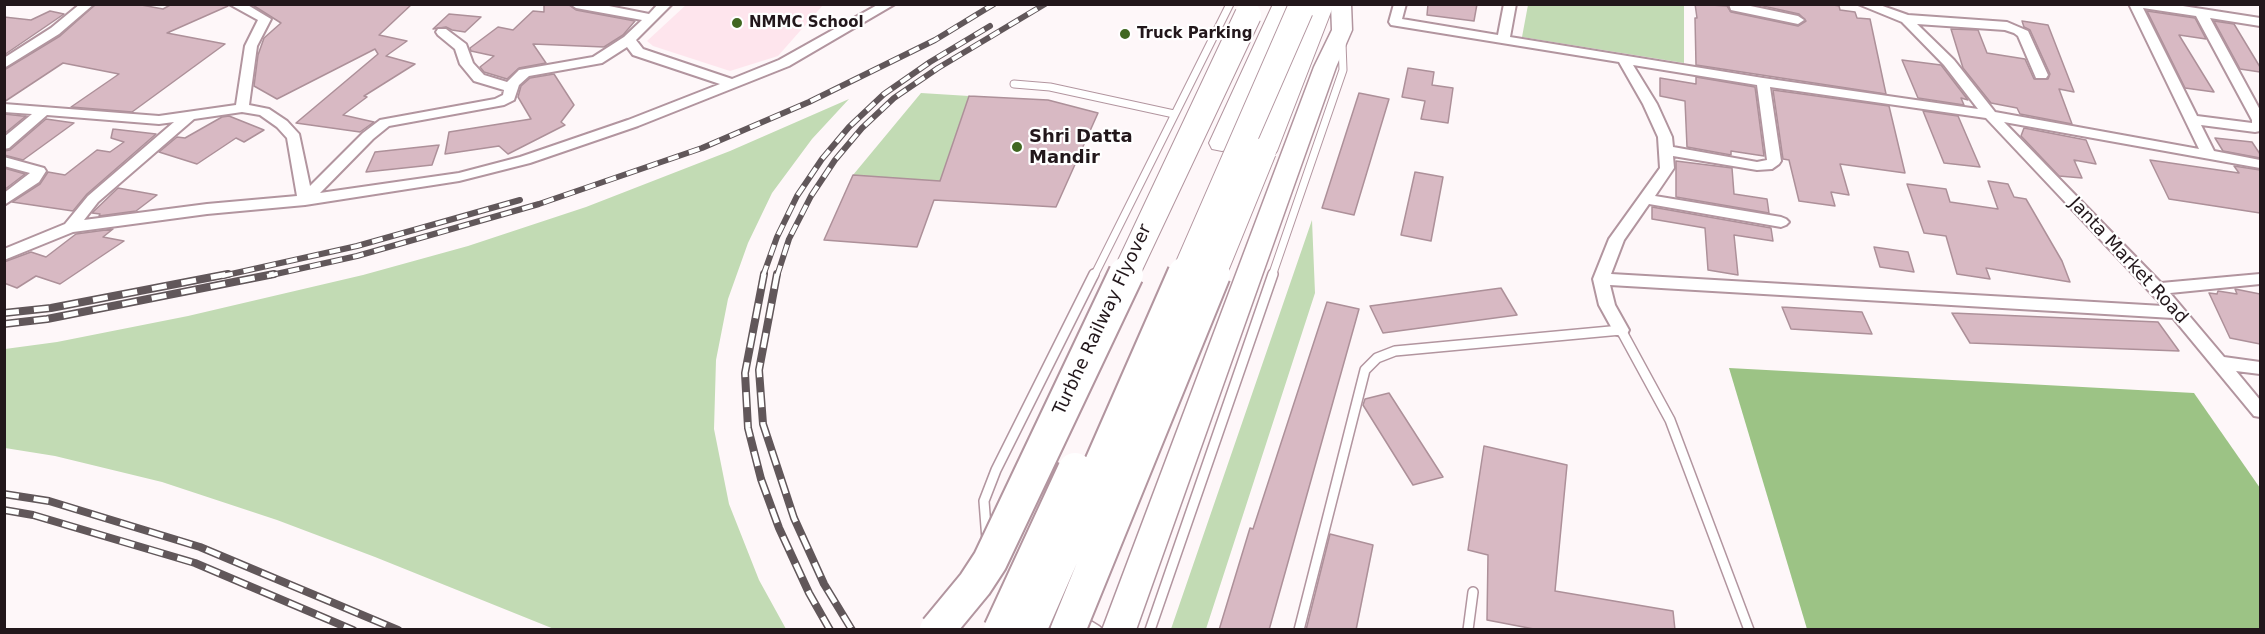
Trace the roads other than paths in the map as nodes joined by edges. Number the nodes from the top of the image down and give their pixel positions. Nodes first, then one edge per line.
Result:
1 (88, 4) edge
2 (235, 4) edge
3 (576, 4) edge
4 (666, 4) edge
5 (889, 4) edge
6 (1341, 4) edge
7 (1400, 4) edge
8 (1510, 4) edge
9 (1735, 4) edge
10 (1864, 4) edge
11 (2135, 4) edge
12 (2143, 4) edge
13 (2242, 4) edge
14 (1301, 6) edge
15 (1246, 8) edge
16 (2201, 13) junction
17 (652, 18) junction
18 (1906, 19) junction
19 (1798, 20) dead end
20 (2256, 21) edge
21 (1342, 30) junction
22 (442, 32) dead end
23 (629, 40) junction
24 (1503, 40) junction
25 (1624, 60) junction
26 (4, 64) edge
27 (2041, 75) dead end
28 (1763, 82) junction
29 (735, 84) junction
30 (1014, 84) dead end
31 (512, 87) junction
32 (4, 108) edge
33 (242, 108) junction
34 (44, 111) junction
35 (1174, 114) junction
36 (189, 116) junction
37 (1990, 116) junction
38 (2191, 119) junction
39 (4, 145) edge
40 (1666, 150) junction
41 (2209, 155) junction
42 (4, 161) edge
43 (2260, 164) edge
44 (1646, 199) junction
45 (305, 200) junction
46 (4, 201) edge
47 (1781, 222) dead end
48 (70, 227) junction
49 (4, 255) edge
50 (1601, 279) junction
51 (2260, 279) edge
52 (2157, 289) junction
53 (2177, 313) junction
54 (1622, 330) junction
55 (2219, 362) junction
56 (2260, 368) edge
57 (2260, 411) edge
58 (999, 558) dead end
59 (1012, 575) dead end
60 (1473, 592) dead end
61 (1060, 614) edge
62 (937, 630) edge
63 (1001, 630) edge
64 (1029, 630) edge
65 (1097, 630) edge
66 (1119, 630) edge
67 (1150, 630) edge
68 (1299, 630) edge
69 (1468, 630) edge
70 (1749, 630) edge

1 - 26 street
2 - 33 street
3 - 17 street
4 - 17 street
5 - 29 street
6 - 21 main road
7 - 24 street
8 - 24 street
9 - 19 street
10 - 18 street
11 - 38 street
12 - 16 street
13 - 20 street
14 - 61 highway, bridge
14 - 63 highway, Turbhe Railway Flyover, bridge
14 - 64 highway, bridge
15 - 35 lane
15 - 62 highway, Turbhe Railway Flyover, bridge
16 - 20 street
16 - 38 street
17 - 23 street
18 - 27 street
18 - 37 street, Janta Market Road
21 - 66 main road
21 - 67 lane
22 - 31 street
23 - 29 street
23 - 31 street
24 - 25 street
25 - 28 street
25 - 40 street
28 - 37 street
28 - 40 street
29 - 45 street
30 - 35 lane
31 - 45 street
32 - 34 street
33 - 36 street
33 - 45 street
34 - 36 street
34 - 39 street
35 - 58 lane
36 - 48 street
37 - 41 street
37 - 52 street, Janta Market Road
38 - 41 street
40 - 44 street
41 - 43 street
42 - 46 street
44 - 47 street
44 - 50 street
45 - 48 street
48 - 49 street
50 - 53 street
50 - 54 street
51 - 52 street
52 - 53 street, Janta Market Road
53 - 55 street, Janta Market Road
54 - 68 lane
54 - 70 lane
55 - 56 street
55 - 57 street, Janta Market Road
59 - 61 lane
60 - 69 lane
61 - 65 lane

